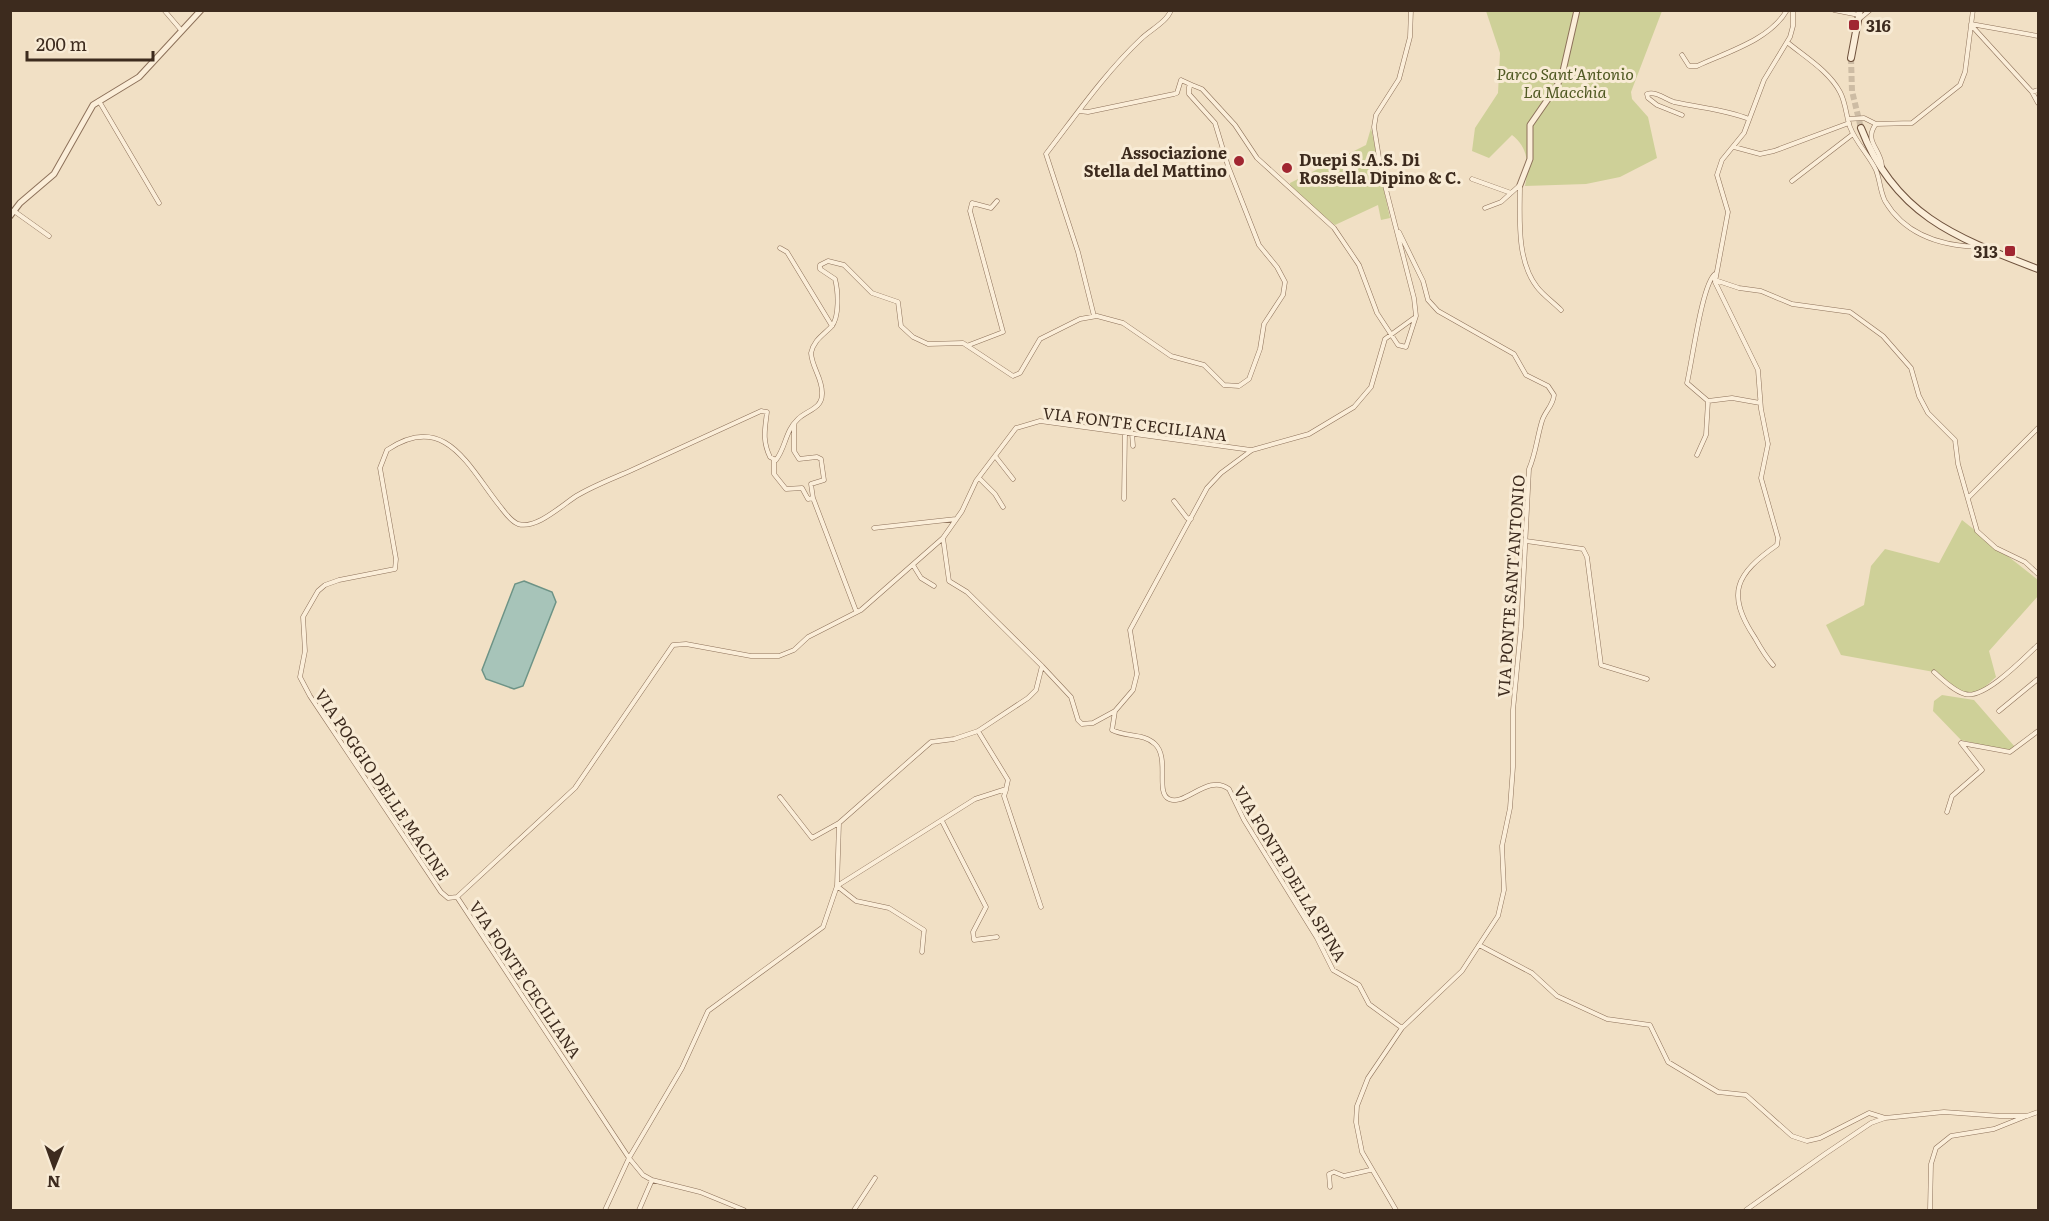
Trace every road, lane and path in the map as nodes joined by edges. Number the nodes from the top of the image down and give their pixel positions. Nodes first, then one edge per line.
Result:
1 (164, 10) edge
2 (201, 10) edge
3 (1411, 10) edge
4 (1577, 10) edge
5 (1787, 10) edge
6 (1793, 10) edge
7 (1834, 10) edge
8 (1870, 10) edge
9 (1974, 10) edge
10 (1169, 11) edge
11 (1859, 15) edge
12 (1971, 24) junction
13 (181, 30) junction
14 (2038, 36) edge
15 (1787, 42) junction
16 (1683, 55) dead end
17 (1851, 58) tunnel mouth
18 (1192, 85) junction
19 (2038, 90) edge
20 (2032, 92) junction
21 (99, 100) junction
22 (2038, 103) edge
23 (1079, 111) junction
24 (1682, 116) dead end
25 (1749, 119) junction
26 (1848, 121) junction
27 (1875, 124) junction
28 (1860, 128) tunnel mouth
29 (1853, 134) junction
30 (1734, 147) junction
31 (1881, 170) junction
32 (1472, 180) dead end
33 (1792, 182) dead end
34 (1521, 184) junction
35 (1511, 193) junction
36 (997, 201) dead end
37 (159, 202) dead end
38 (1485, 208) dead end
39 (12, 213) edge
40 (1397, 229) junction
41 (49, 236) dead end
42 (1981, 247) junction
43 (780, 248) dead end
44 (2038, 269) edge
45 (1716, 273) junction
46 (1715, 280) junction
47 (1561, 310) dead end
48 (1094, 316) junction
49 (1416, 316) junction
50 (832, 326) junction
51 (1393, 337) junction
52 (968, 346) junction
53 (1708, 401) junction
54 (1760, 404) junction
55 (794, 423) junction
56 (2038, 428) edge
57 (1125, 432) junction
58 (1132, 433) junction
59 (1133, 446) dead end
60 (1252, 450) junction
61 (1696, 454) dead end
62 (995, 456) junction
63 (774, 460) junction
64 (979, 478) junction
65 (1013, 479) dead end
66 (1969, 497) junction
67 (813, 498) junction
68 (1124, 499) dead end
69 (1174, 501) dead end
70 (1003, 507) dead end
71 (957, 519) junction
72 (1191, 519) junction
73 (874, 528) dead end
74 (943, 538) junction
75 (1526, 541) junction
76 (913, 565) junction
77 (2038, 574) edge
78 (934, 586) dead end
79 (856, 611) junction
80 (2038, 645) edge
81 (1773, 665) dead end
82 (1042, 666) junction
83 (1934, 672) dead end
84 (2038, 679) edge
85 (1647, 680) dead end
86 (1115, 711) junction
87 (1999, 711) dead end
88 (978, 731) junction
89 (2038, 731) edge
90 (1006, 789) junction
91 (780, 796) dead end
92 (1947, 812) dead end
93 (942, 821) junction
94 (839, 823) junction
95 (837, 886) junction
96 (457, 897) junction
97 (1041, 907) dead end
98 (997, 937) dead end
99 (1479, 945) junction
100 (922, 952) dead end
101 (1402, 1028) junction
102 (2038, 1112) edge
103 (2027, 1116) junction
104 (1885, 1118) junction
105 (629, 1158) junction
106 (1370, 1170) junction
107 (875, 1178) dead end
108 (652, 1180) junction
109 (1330, 1187) dead end
110 (605, 1210) edge
111 (639, 1210) edge
112 (744, 1210) edge
113 (854, 1210) edge
114 (1396, 1210) edge
115 (1746, 1210) edge
116 (1930, 1210) edge

1 - 13 street
2 - 13 street
3 - 40 street
4 - 34 street
5 - 16 street
6 - 15 street
7 - 11 street
8 - 11 street
9 - 12 street
10 - 23 street
11 - 17 main road
12 - 14 street
12 - 20 street
12 - 27 street
13 - 21 street
15 - 25 street
15 - 26 street
18 - 23 street
18 - 48 street
18 - 51 street
19 - 20 street
20 - 22 street
21 - 37 street
21 - 39 street
23 - 48 street
24 - 25 street
25 - 30 street
26 - 27 street
26 - 29 street
26 - 30 street
27 - 31 street
28 - 31 main road
29 - 33 street
29 - 42 street
30 - 45 street
31 - 42 main road
32 - 35 street
34 - 35 street
34 - 47 street
35 - 38 street
36 - 52 street
39 - 41 street
40 - 49 street
40 - 75 street, VIA PONTE SANT'ANTONIO
42 - 44 main road
43 - 50 street
45 - 46 street
45 - 53 street
46 - 54 street
46 - 66 street
48 - 52 street
49 - 51 street
49 - 51 street
50 - 52 street
50 - 55 street
51 - 60 street
53 - 54 street
53 - 61 street
54 - 81 street
55 - 63 street
55 - 67 street
56 - 66 street
57 - 58 street, VIA FONTE CECILIANA
57 - 62 street, VIA FONTE CECILIANA
57 - 68 street
58 - 59 street
58 - 60 street, VIA FONTE CECILIANA
60 - 72 street
62 - 64 street, VIA FONTE CECILIANA
62 - 65 street
63 - 67 street, VIA POGGIO DELLE MACINE
63 - 96 street, VIA POGGIO DELLE MACINE
64 - 70 street
64 - 71 street, VIA FONTE CECILIANA
66 - 77 street
67 - 79 street
69 - 72 street
71 - 73 street
71 - 74 street, VIA FONTE CECILIANA
72 - 86 street
74 - 76 street, VIA FONTE CECILIANA
74 - 82 street
75 - 85 street
75 - 99 street, VIA PONTE SANT'ANTONIO
76 - 78 street
76 - 79 street, VIA FONTE CECILIANA
79 - 96 street, VIA FONTE CECILIANA
80 - 83 street
82 - 86 street
82 - 88 street
84 - 87 street
86 - 101 street, VIA FONTE DELLA SPINA
88 - 90 street
88 - 94 street
89 - 92 street
90 - 93 street
90 - 97 street
91 - 94 street
93 - 95 street
93 - 98 street
94 - 95 street
95 - 100 street
95 - 105 street
96 - 105 street, VIA FONTE CECILIANA
99 - 101 street, VIA PONTE SANT'ANTONIO
99 - 104 street
101 - 106 street
102 - 103 street
103 - 104 street
103 - 116 street
104 - 115 street
105 - 108 street, VIA FONTE CECILIANA
105 - 110 street
106 - 109 street
106 - 114 street
107 - 113 street
108 - 111 street
108 - 112 street

